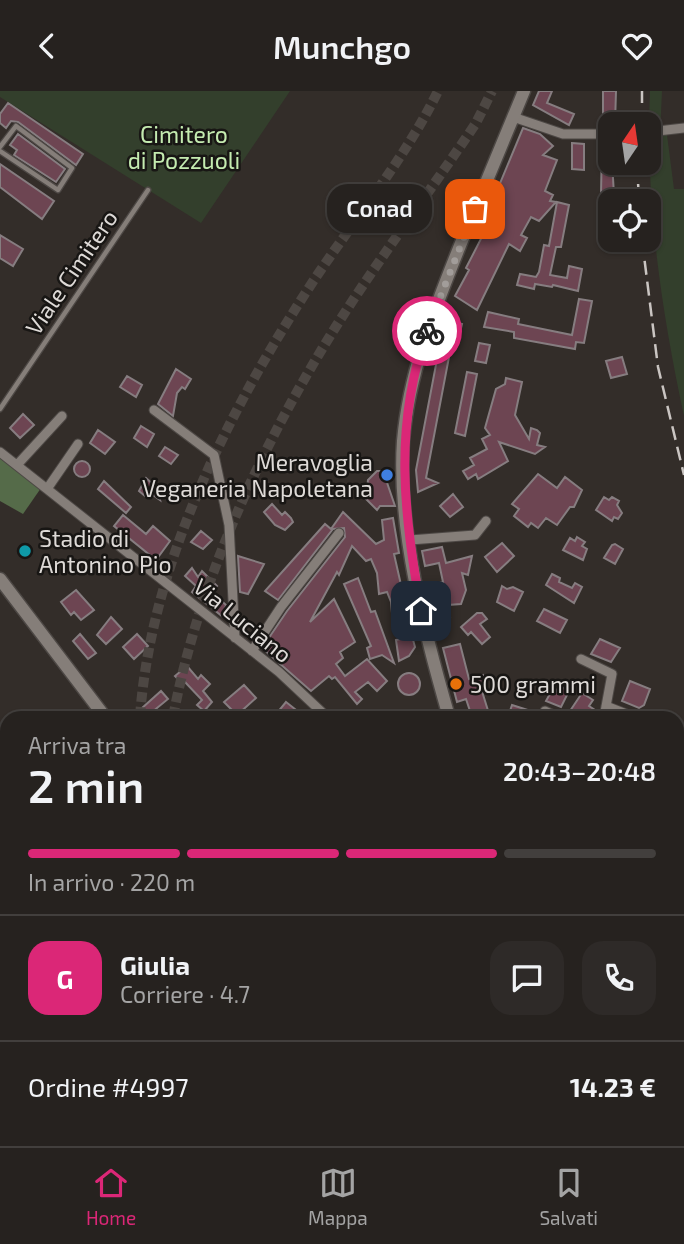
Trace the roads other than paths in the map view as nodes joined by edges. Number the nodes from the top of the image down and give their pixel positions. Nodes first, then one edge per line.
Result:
1 (524, 91) edge
2 (513, 117) junction
3 (684, 128) edge
4 (662, 132) edge
5 (598, 134) edge
6 (0, 149) edge
7 (148, 190) dead end
8 (0, 409) edge
9 (153, 409) dead end
10 (62, 417) dead end
11 (78, 444) dead end
12 (0, 452) edge
13 (17, 465) junction
14 (47, 489) junction
15 (486, 521) dead end
16 (339, 533) dead end
17 (410, 540) junction
18 (0, 579) edge
19 (235, 638) junction
20 (252, 651) junction
21 (581, 659) dead end
22 (606, 706) junction
23 (100, 711) edge
24 (320, 711) edge
25 (447, 711) edge
26 (605, 711) edge
27 (619, 711) edge

1 - 2 main road
2 - 5 street
2 - 17 main road
3 - 4 street
6 - 6 lane
7 - 8 lane, Viale Cimitero
9 - 19 street
10 - 13 street
11 - 14 street
12 - 13 street, Via Luciano
13 - 14 street, Via Luciano
14 - 19 street, Via Luciano
15 - 17 street
16 - 20 street
17 - 25 main road
18 - 23 main road
19 - 20 street, Via Luciano
20 - 24 street, Via Luciano
21 - 22 street
22 - 26 street
22 - 27 street

